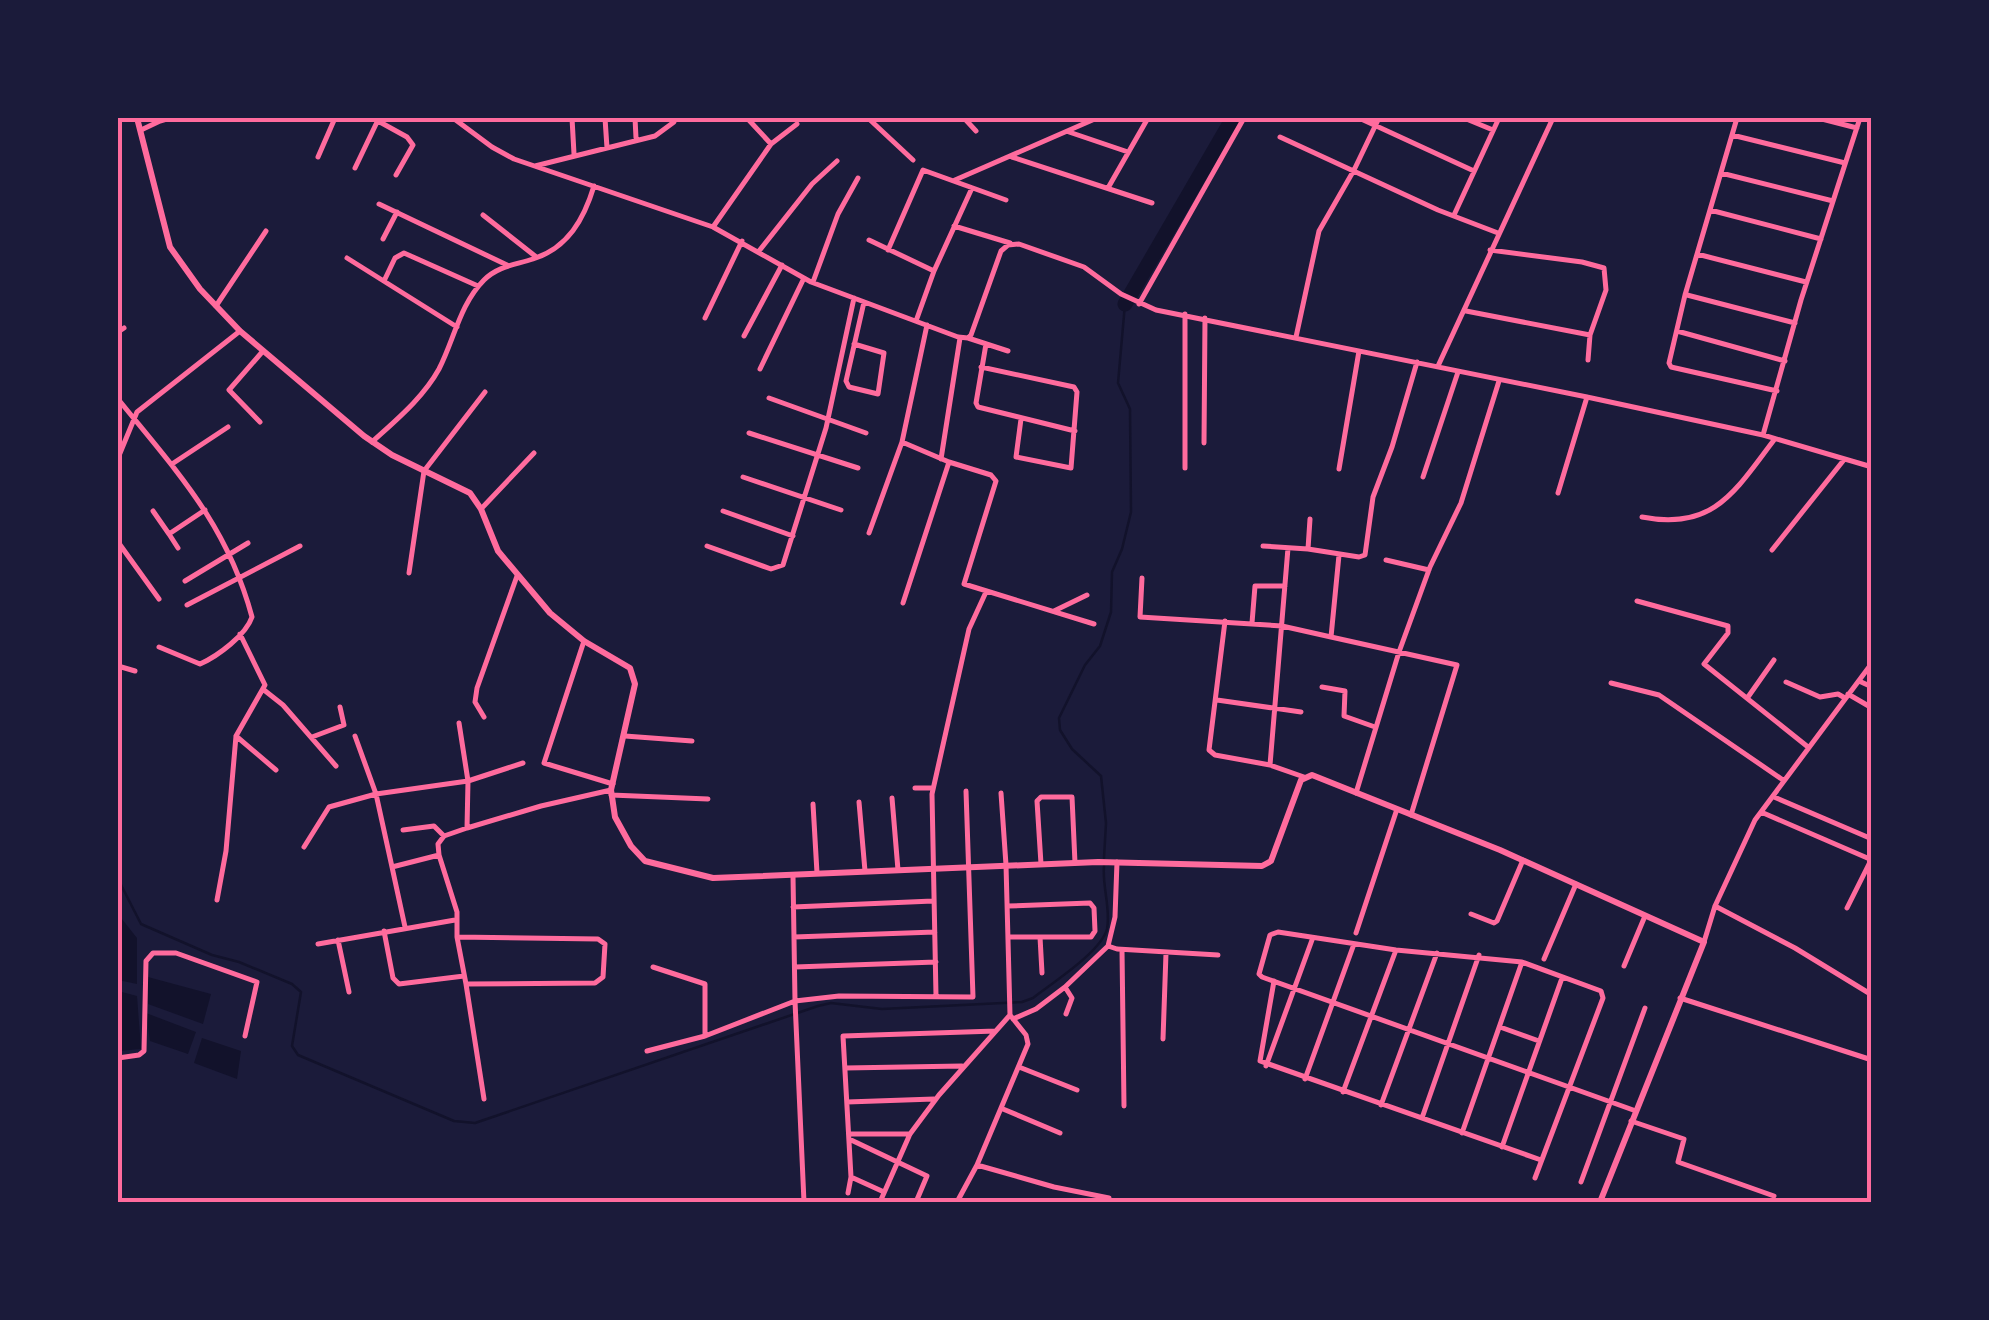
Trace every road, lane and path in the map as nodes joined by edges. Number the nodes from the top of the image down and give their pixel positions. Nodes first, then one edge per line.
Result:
1 (137, 118) edge
2 (170, 118) edge
3 (334, 118) edge
4 (453, 118) edge
5 (572, 118) edge
6 (605, 118) edge
7 (635, 118) edge
8 (748, 118) edge
9 (868, 118) edge
10 (964, 118) edge
11 (1098, 118) edge
12 (1148, 118) edge
13 (1244, 118) edge
14 (1359, 118) edge
15 (1379, 118) edge
16 (1464, 118) edge
17 (1499, 118) edge
18 (1553, 118) edge
19 (1737, 118) edge
20 (1818, 118) edge
21 (1860, 118) edge
22 (158, 119) edge
23 (379, 119) edge
24 (676, 119) edge
25 (798, 124) dead end
26 (1376, 125) junction
27 (1857, 128) junction
28 (138, 130) junction
29 (1493, 130) junction
30 (976, 131) dead end
31 (1066, 131) junction
32 (1732, 135) junction
33 (1280, 137) dead end
34 (636, 138) junction
35 (771, 144) junction
36 (607, 148) junction
37 (1128, 152) junction
38 (574, 155) junction
39 (1010, 156) junction
40 (318, 157) dead end
41 (913, 160) dead end
42 (837, 161) dead end
43 (1846, 164) junction
44 (532, 167) junction
45 (355, 168) dead end
46 (1354, 170) junction
47 (1474, 171) junction
48 (1721, 173) junction
49 (396, 175) dead end
50 (858, 178) dead end
51 (952, 181) junction
52 (594, 186) junction
53 (972, 188) junction
54 (1108, 188) junction
55 (1006, 200) dead end
56 (1833, 202) junction
57 (1152, 203) dead end
58 (379, 204) dead end
59 (1710, 210) junction
60 (397, 212) junction
61 (482, 215) dead end
62 (1454, 216) junction
63 (954, 226) junction
64 (713, 227) junction
65 (266, 232) dead end
66 (1498, 233) junction
67 (383, 239) dead end
68 (1821, 239) junction
69 (869, 240) dead end
70 (742, 241) junction
71 (1012, 244) junction
72 (759, 250) junction
73 (888, 250) junction
74 (1490, 250) junction
75 (1697, 254) junction
76 (347, 258) dead end
77 (537, 258) junction
78 (782, 265) junction
79 (508, 266) junction
80 (934, 271) junction
81 (804, 278) junction
82 (384, 281) junction
83 (812, 282) junction
84 (1807, 282) junction
85 (479, 286) junction
86 (1685, 295) junction
87 (854, 298) junction
88 (864, 302) junction
89 (1139, 304) junction
90 (216, 306) junction
91 (1466, 311) junction
92 (1186, 314) junction
93 (705, 318) dead end
94 (1206, 318) junction
95 (916, 321) junction
96 (1795, 324) junction
97 (927, 325) junction
98 (457, 326) junction
99 (240, 331) junction
100 (1676, 331) junction
101 (744, 336) dead end
102 (1590, 336) junction
103 (1296, 337) junction
104 (964, 338) junction
105 (854, 344) junction
106 (986, 344) junction
107 (1008, 350) dead end
108 (263, 351) junction
109 (1359, 351) junction
110 (1588, 360) dead end
111 (1785, 361) junction
112 (1417, 362) junction
113 (1438, 366) junction
114 (981, 367) junction
115 (760, 369) dead end
116 (1458, 372) junction
117 (1498, 380) junction
118 (1778, 391) junction
119 (484, 392) dead end
120 (1587, 396) junction
121 (769, 398) dead end
122 (118, 399) edge
123 (133, 418) junction
124 (828, 418) junction
125 (1021, 419) junction
126 (260, 422) dead end
127 (228, 427) dead end
128 (1075, 431) junction
129 (749, 433) dead end
130 (866, 433) dead end
131 (1763, 436) junction
132 (1774, 440) junction
133 (372, 442) junction
134 (902, 442) junction
135 (1204, 442) dead end
136 (534, 453) dead end
137 (817, 455) junction
138 (118, 458) edge
139 (942, 459) junction
140 (1842, 461) junction
141 (949, 462) junction
142 (172, 464) junction
143 (1872, 467) edge
144 (858, 468) dead end
145 (1185, 468) dead end
146 (1339, 469) dead end
147 (424, 471) junction
148 (743, 477) dead end
149 (1423, 477) dead end
150 (1558, 493) dead end
151 (804, 498) junction
152 (482, 509) junction
153 (206, 510) junction
154 (841, 510) dead end
155 (153, 511) dead end
156 (723, 511) dead end
157 (1642, 517) dead end
158 (1310, 519) dead end
159 (869, 532) dead end
160 (169, 534) junction
161 (792, 536) junction
162 (118, 542) edge
163 (248, 542) dead end
164 (300, 546) dead end
165 (707, 546) dead end
166 (1262, 546) dead end
167 (178, 548) dead end
168 (1288, 548) junction
169 (1308, 549) junction
170 (1772, 550) dead end
171 (232, 554) junction
172 (1339, 555) junction
173 (1386, 560) dead end
174 (1430, 570) junction
175 (409, 573) dead end
176 (517, 576) junction
177 (1142, 578) dead end
178 (240, 579) junction
179 (185, 580) dead end
180 (1285, 586) junction
181 (986, 592) junction
182 (1087, 595) dead end
183 (159, 599) dead end
184 (1637, 601) dead end
185 (903, 603) dead end
186 (188, 605) dead end
187 (1052, 611) junction
188 (1226, 621) junction
189 (1094, 624) dead end
190 (1252, 624) junction
191 (1282, 626) junction
192 (240, 634) junction
193 (1331, 636) junction
194 (584, 641) junction
195 (159, 647) dead end
196 (1399, 652) junction
197 (1774, 660) dead end
198 (1872, 663) edge
199 (118, 666) edge
200 (136, 671) dead end
201 (1860, 681) junction
202 (1786, 682) dead end
203 (1612, 683) dead end
204 (1322, 687) dead end
205 (1871, 687) edge
206 (264, 690) junction
207 (1748, 697) junction
208 (1847, 697) junction
209 (1217, 700) junction
210 (340, 707) dead end
211 (1872, 708) edge
212 (1275, 709) junction
213 (1301, 712) dead end
214 (484, 717) dead end
215 (459, 723) dead end
216 (1376, 727) junction
217 (236, 736) junction
218 (354, 736) dead end
219 (625, 736) junction
220 (312, 737) junction
221 (692, 741) dead end
222 (1804, 744) junction
223 (523, 763) dead end
224 (1270, 765) junction
225 (336, 766) dead end
226 (276, 770) dead end
227 (1304, 776) junction
228 (1781, 779) junction
229 (468, 781) junction
230 (915, 788) dead end
231 (933, 788) junction
232 (611, 789) junction
233 (966, 791) dead end
234 (1356, 793) junction
235 (376, 794) junction
236 (1001, 794) dead end
237 (1774, 797) junction
238 (892, 798) dead end
239 (708, 799) dead end
240 (860, 802) dead end
241 (813, 804) dead end
242 (1397, 809) junction
243 (1761, 812) junction
244 (1411, 815) junction
245 (467, 828) junction
246 (403, 830) dead end
247 (444, 836) junction
248 (1872, 839) edge
249 (304, 847) dead end
250 (439, 854) junction
251 (1523, 860) junction
252 (1871, 860) edge
253 (1075, 862) junction
254 (1116, 862) junction
255 (1041, 864) junction
256 (1006, 865) junction
257 (392, 866) junction
258 (970, 868) junction
259 (934, 869) junction
260 (898, 870) junction
261 (866, 871) junction
262 (817, 873) junction
263 (793, 874) junction
264 (1576, 884) junction
265 (217, 900) dead end
266 (934, 901) junction
267 (1007, 906) junction
268 (1716, 906) junction
269 (794, 907) junction
270 (1847, 908) dead end
271 (1471, 914) dead end
272 (1645, 916) junction
273 (456, 920) junction
274 (405, 928) junction
275 (384, 932) junction
276 (935, 932) junction
277 (1356, 932) dead end
278 (457, 937) junction
279 (794, 937) junction
280 (1040, 937) junction
281 (1008, 938) junction
282 (1104, 938) junction
283 (338, 940) junction
284 (1312, 940) junction
285 (1699, 940) junction
286 (318, 944) dead end
287 (1354, 944) junction
288 (1122, 950) junction
289 (1396, 950) junction
290 (1436, 952) junction
291 (1166, 953) junction
292 (1218, 955) dead end
293 (1479, 956) junction
294 (1544, 959) dead end
295 (936, 962) junction
296 (1522, 962) junction
297 (1624, 966) dead end
298 (653, 967) dead end
299 (795, 967) junction
300 (1042, 974) dead end
301 (1562, 978) junction
302 (466, 980) junction
303 (1274, 981) junction
304 (1065, 987) junction
305 (1294, 988) junction
306 (349, 992) dead end
307 (1872, 994) edge
308 (936, 996) junction
309 (1680, 998) junction
310 (1333, 1002) junction
311 (795, 1004) junction
312 (1645, 1008) dead end
313 (1011, 1014) junction
314 (1066, 1014) dead end
315 (1371, 1015) junction
316 (1499, 1027) junction
317 (1409, 1028) junction
318 (996, 1032) junction
319 (245, 1036) dead end
320 (704, 1036) junction
321 (1163, 1038) dead end
322 (1448, 1042) junction
323 (1539, 1042) junction
324 (647, 1051) dead end
325 (1489, 1057) junction
326 (118, 1058) edge
327 (1872, 1060) edge
328 (965, 1066) junction
329 (1266, 1066) junction
330 (1019, 1067) junction
331 (846, 1068) junction
332 (1529, 1071) junction
333 (1304, 1078) junction
334 (1568, 1085) junction
335 (1077, 1090) dead end
336 (1343, 1092) junction
337 (936, 1098) junction
338 (484, 1099) dead end
339 (1612, 1101) junction
340 (847, 1102) junction
341 (1381, 1105) junction
342 (1124, 1106) dead end
343 (1002, 1108) junction
344 (1634, 1110) junction
345 (1422, 1119) junction
346 (1631, 1120) junction
347 (1060, 1133) dead end
348 (1462, 1133) junction
349 (910, 1134) junction
350 (849, 1136) junction
351 (1502, 1147) junction
352 (1541, 1160) junction
353 (897, 1162) junction
354 (977, 1164) junction
355 (930, 1168) dead end
356 (927, 1176) junction
357 (851, 1177) junction
358 (1534, 1178) dead end
359 (1581, 1182) dead end
360 (884, 1192) junction
361 (848, 1193) dead end
362 (1774, 1196) dead end
363 (1108, 1198) dead end
364 (804, 1202) edge
365 (880, 1202) edge
366 (916, 1202) edge
367 (957, 1202) edge
368 (1600, 1202) edge

1 - 28 street
2 - 22 street
3 - 40 street
4 - 44 street
5 - 38 street
6 - 36 street
7 - 34 street
8 - 35 street
9 - 41 street
10 - 30 street
11 - 31 street
12 - 37 street
13 - 89 street
14 - 26 street
15 - 26 street
16 - 29 street
17 - 29 street
18 - 66 street
19 - 32 street
20 - 27 street
21 - 27 street
22 - 28 street
23 - 45 street
23 - 49 street
24 - 34 street
25 - 35 street
26 - 46 street
26 - 47 street
27 - 43 street
28 - 90 street
29 - 47 street
31 - 37 street
31 - 39 street
32 - 43 street
32 - 48 street
33 - 46 street
34 - 36 street
35 - 64 street
36 - 38 street
37 - 54 street
38 - 44 street
39 - 51 street
39 - 54 street
42 - 72 street
43 - 56 street
44 - 52 street
46 - 62 street
46 - 103 street
47 - 62 street
48 - 56 street
48 - 59 street
50 - 83 street
51 - 53 street
51 - 73 street
52 - 64 street
52 - 77 street
53 - 55 street
53 - 63 street
54 - 57 street
56 - 68 street
58 - 60 street
59 - 68 street
59 - 75 street
60 - 67 street
60 - 79 street
61 - 77 street
62 - 66 street
63 - 71 street
63 - 80 street
64 - 70 street
65 - 90 street
66 - 74 street
68 - 84 street
69 - 73 street
70 - 72 street
70 - 93 street
71 - 89 street
71 - 104 street
72 - 78 street
73 - 80 street
74 - 91 street
74 - 102 street
75 - 84 street
75 - 86 street
76 - 82 street
77 - 79 street
78 - 81 street
78 - 101 street
79 - 85 street
80 - 95 street
81 - 83 street
81 - 115 street
82 - 85 street
82 - 98 street
83 - 87 street
84 - 96 street
85 - 98 street
86 - 96 street
86 - 100 street
87 - 88 street
87 - 124 street
88 - 95 street
88 - 105 street
89 - 92 street
90 - 99 street
91 - 102 street
91 - 113 street
92 - 94 street
92 - 145 street
94 - 103 street
94 - 135 street
95 - 97 street
96 - 111 street
97 - 104 street
97 - 134 street
98 - 133 street
99 - 108 street
99 - 123 street
100 - 111 street
100 - 118 street
102 - 110 street
103 - 109 street
104 - 106 street
104 - 139 street
105 - 105 street
106 - 107 street
106 - 114 street
108 - 126 street
108 - 133 street
109 - 112 street
109 - 146 street
111 - 118 street
112 - 113 street
112 - 172 street
113 - 116 street
114 - 125 street
114 - 128 street
116 - 117 street
116 - 149 street
117 - 120 street
117 - 174 street
118 - 131 street
119 - 147 street
120 - 131 street
120 - 150 street
121 - 124 street
122 - 123 street
123 - 138 street
123 - 142 street
124 - 130 street
124 - 137 street
125 - 128 street
125 - 128 street
127 - 142 street
129 - 137 street
131 - 132 street
132 - 140 street
132 - 157 street
133 - 147 street
134 - 139 street
134 - 159 street
136 - 152 street
137 - 144 street
137 - 151 street
139 - 141 street
140 - 143 street
140 - 170 street
141 - 181 street
141 - 185 street
142 - 153 street
147 - 152 street
147 - 175 street
148 - 151 street
151 - 154 street
151 - 161 street
152 - 176 street
153 - 160 street
153 - 171 street
155 - 160 street
156 - 161 street
158 - 169 street
160 - 167 street
161 - 165 street
162 - 183 street
163 - 171 street
164 - 178 street
166 - 168 street
168 - 169 street
168 - 180 street
169 - 172 street
171 - 178 street
171 - 179 street
172 - 193 street
173 - 174 street
174 - 196 street
176 - 194 street
176 - 214 street
177 - 188 street
178 - 186 street
178 - 192 street
180 - 190 street
180 - 191 street
181 - 187 street
181 - 231 street
182 - 187 street
184 - 207 street
187 - 189 street
188 - 190 street
188 - 209 street
190 - 191 street
191 - 193 street
191 - 212 street
192 - 195 street
192 - 206 street
193 - 196 street
194 - 219 street
194 - 232 street
196 - 216 street
196 - 244 street
197 - 207 street
198 - 201 street
199 - 200 street
201 - 205 street
201 - 208 street
202 - 208 street
203 - 228 street
204 - 216 street
206 - 217 street
206 - 220 street
207 - 222 street
208 - 211 street
208 - 222 street
209 - 212 street
209 - 224 street
210 - 220 street
212 - 213 street
212 - 224 street
215 - 229 street
216 - 234 street
217 - 226 street
217 - 265 street
218 - 235 street
219 - 221 street
219 - 232 street
220 - 225 street
222 - 228 street
223 - 229 street
224 - 227 street
227 - 234 street
227 - 254 street
228 - 237 street
229 - 235 street
229 - 245 street
230 - 231 street
231 - 259 street
232 - 239 street
232 - 245 street
232 - 263 street
233 - 258 street
234 - 242 street
235 - 249 street
235 - 257 street
236 - 256 street
237 - 243 street
237 - 248 street
238 - 260 street
240 - 261 street
241 - 262 street
242 - 244 street
242 - 277 street
243 - 252 street
243 - 268 street
244 - 251 street
245 - 247 street
246 - 247 street
247 - 250 street
250 - 257 street
250 - 273 street
251 - 264 street
251 - 271 street
252 - 270 street
253 - 254 street
253 - 255 street
253 - 255 street
254 - 282 street
255 - 256 street
256 - 258 street
256 - 267 street
257 - 274 street
258 - 259 street
258 - 308 street
259 - 260 street
259 - 266 street
260 - 261 street
261 - 262 street
262 - 263 street
263 - 269 street
264 - 272 street
264 - 294 street
266 - 269 street
266 - 276 street
267 - 281 street
267 - 282 street
268 - 285 street
268 - 307 street
269 - 279 street
272 - 285 street
272 - 297 street
273 - 274 street
273 - 278 street
274 - 275 street
275 - 283 street
275 - 302 street
276 - 279 street
276 - 295 street
278 - 302 street
278 - 302 street
279 - 299 street
280 - 281 street
280 - 282 street
280 - 300 street
281 - 313 street
282 - 288 street
282 - 304 street
283 - 286 street
283 - 306 street
284 - 287 street
284 - 303 street
284 - 305 street
285 - 309 street
287 - 289 street
287 - 310 street
288 - 291 street
288 - 342 street
289 - 290 street
289 - 315 street
290 - 293 street
290 - 317 street
291 - 292 street
291 - 321 street
293 - 296 street
293 - 322 street
295 - 299 street
295 - 308 street
296 - 301 street
296 - 316 street
298 - 320 street
299 - 311 street
301 - 323 street
301 - 334 street
302 - 338 street
303 - 305 street
303 - 329 street
304 - 313 street
304 - 314 street
305 - 310 street
305 - 329 street
308 - 311 street
309 - 327 street
309 - 344 street
310 - 315 street
310 - 333 street
311 - 320 street
311 - 364 street
312 - 339 street
313 - 318 street
313 - 330 street
315 - 317 street
315 - 336 street
316 - 323 street
316 - 325 street
317 - 322 street
317 - 341 street
318 - 328 street
318 - 331 street
319 - 326 street
320 - 324 street
322 - 325 street
322 - 345 street
323 - 332 street
325 - 332 street
325 - 348 street
328 - 331 street
328 - 337 street
329 - 333 street
330 - 335 street
330 - 343 street
331 - 340 street
332 - 334 street
332 - 351 street
333 - 336 street
334 - 339 street
334 - 352 street
336 - 341 street
337 - 340 street
337 - 349 street
339 - 344 street
339 - 359 street
340 - 350 street
341 - 345 street
343 - 347 street
343 - 354 street
344 - 346 street
345 - 348 street
346 - 362 street
346 - 368 street
348 - 351 street
349 - 350 street
349 - 353 street
350 - 353 street
350 - 357 street
351 - 352 street
352 - 358 street
353 - 356 street
353 - 360 street
354 - 363 street
354 - 367 street
355 - 356 street
356 - 366 street
357 - 360 street
357 - 361 street
360 - 365 street

